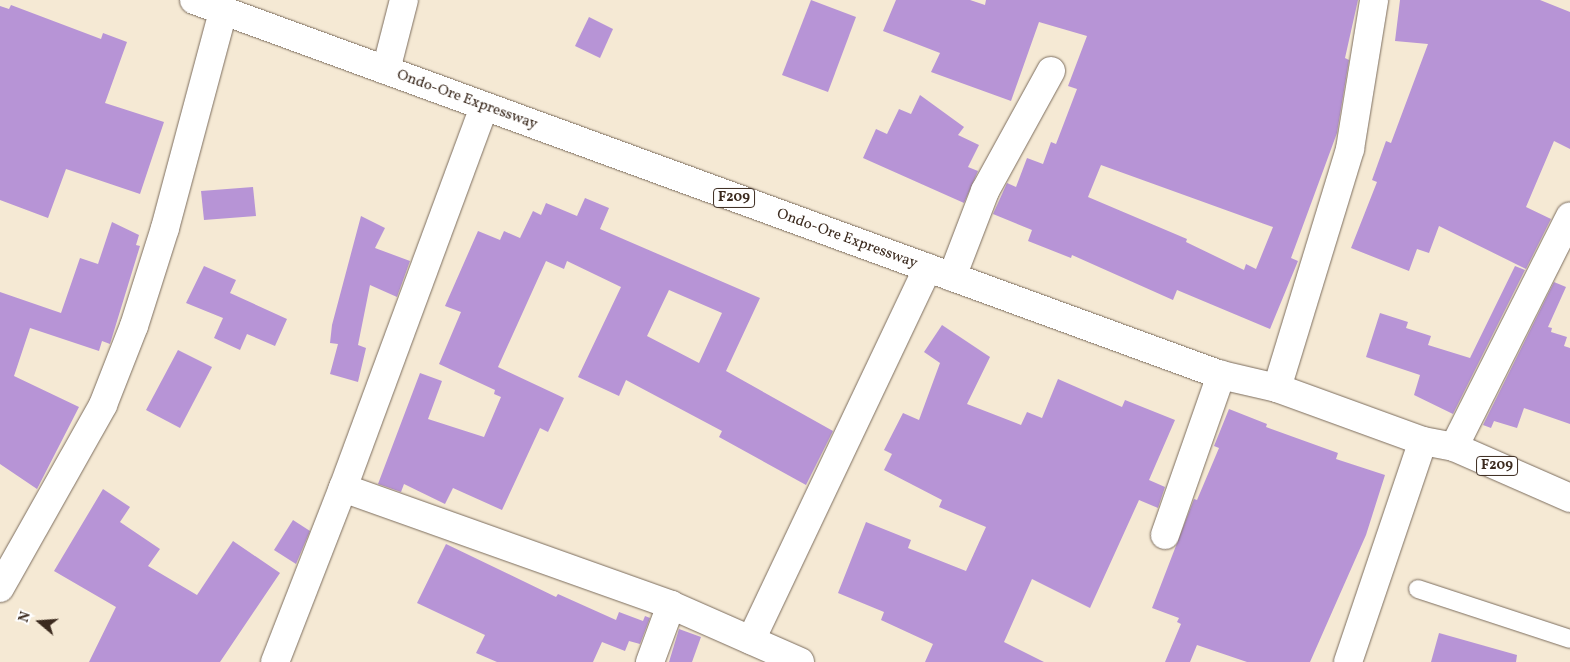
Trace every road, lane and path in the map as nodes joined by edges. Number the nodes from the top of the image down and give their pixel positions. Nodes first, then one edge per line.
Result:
1 (194, 0) edge
2 (404, 0) edge
3 (1374, 0) edge
4 (223, 11) junction
5 (386, 70) junction
6 (1051, 71) dead end
7 (484, 107) junction
8 (1570, 216) edge
9 (940, 272) junction
10 (1221, 375) junction
11 (1278, 388) junction
12 (1423, 441) junction
13 (1454, 447) junction
14 (344, 488) junction
15 (1570, 498) edge
16 (1165, 535) dead end
17 (0, 588) edge
18 (1418, 589) dead end
19 (671, 605) junction
20 (1570, 639) edge
21 (751, 640) junction
22 (275, 662) edge
23 (650, 662) edge
24 (800, 662) edge
25 (1348, 662) edge

1 - 4 street, Ondo-Ore Expressway / F209
2 - 5 street
3 - 11 street
4 - 5 street, Ondo-Ore Expressway / F209
4 - 17 street
5 - 7 street, Ondo-Ore Expressway / F209
6 - 9 street
7 - 9 street, Ondo-Ore Expressway / F209
7 - 14 street
8 - 13 street
9 - 10 street, Ondo-Ore Expressway / F209
9 - 21 street
10 - 11 street, Ondo-Ore Expressway / F209
10 - 16 street
11 - 12 street, F209
12 - 13 street, F209
12 - 25 street
13 - 15 street, F209
14 - 19 street
14 - 22 street
18 - 20 lane
19 - 21 street
19 - 23 street
21 - 24 street

